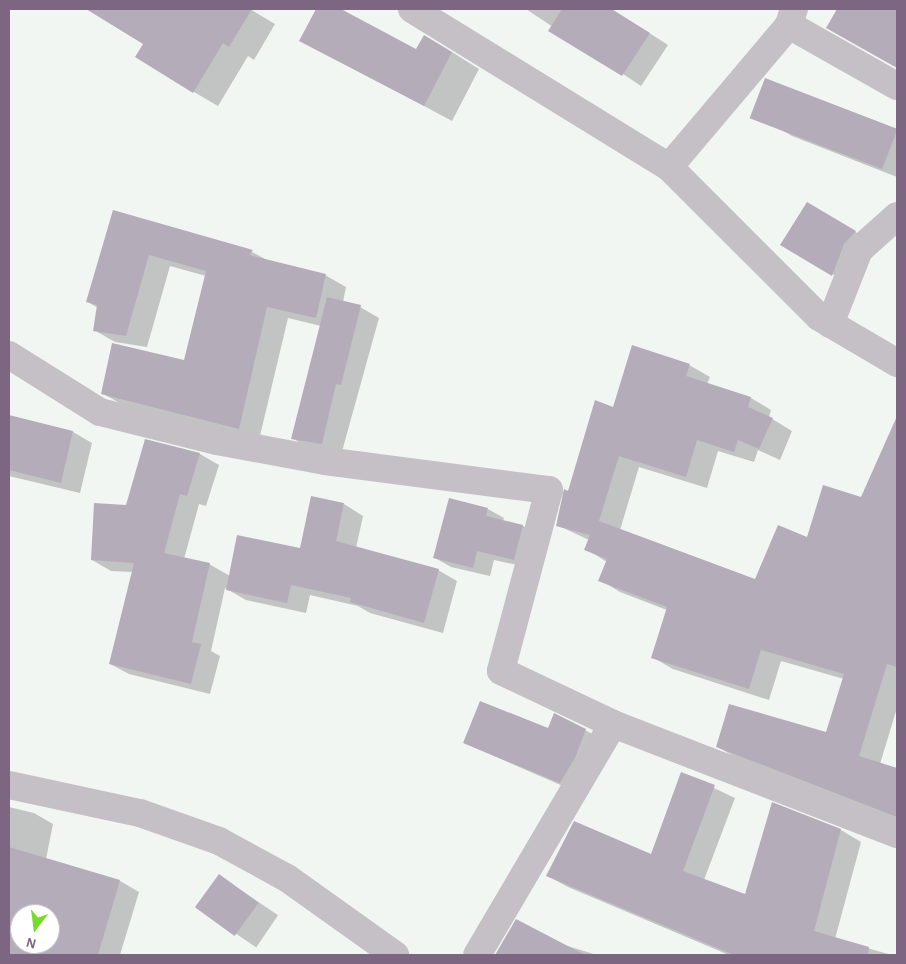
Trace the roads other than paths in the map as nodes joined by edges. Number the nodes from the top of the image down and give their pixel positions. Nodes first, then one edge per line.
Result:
1 (412, 9) edge
2 (792, 17) edge
3 (897, 86) edge
4 (669, 167) junction
5 (897, 216) edge
6 (830, 324) junction
7 (9, 355) edge
8 (897, 363) edge
9 (613, 724) junction
10 (9, 785) edge
11 (897, 834) edge
12 (395, 955) edge
13 (478, 955) edge

1 - 4 street
2 - 3 street
2 - 4 street
4 - 6 street
5 - 6 street
6 - 8 street
7 - 9 street
9 - 11 street
9 - 13 street
10 - 12 street

